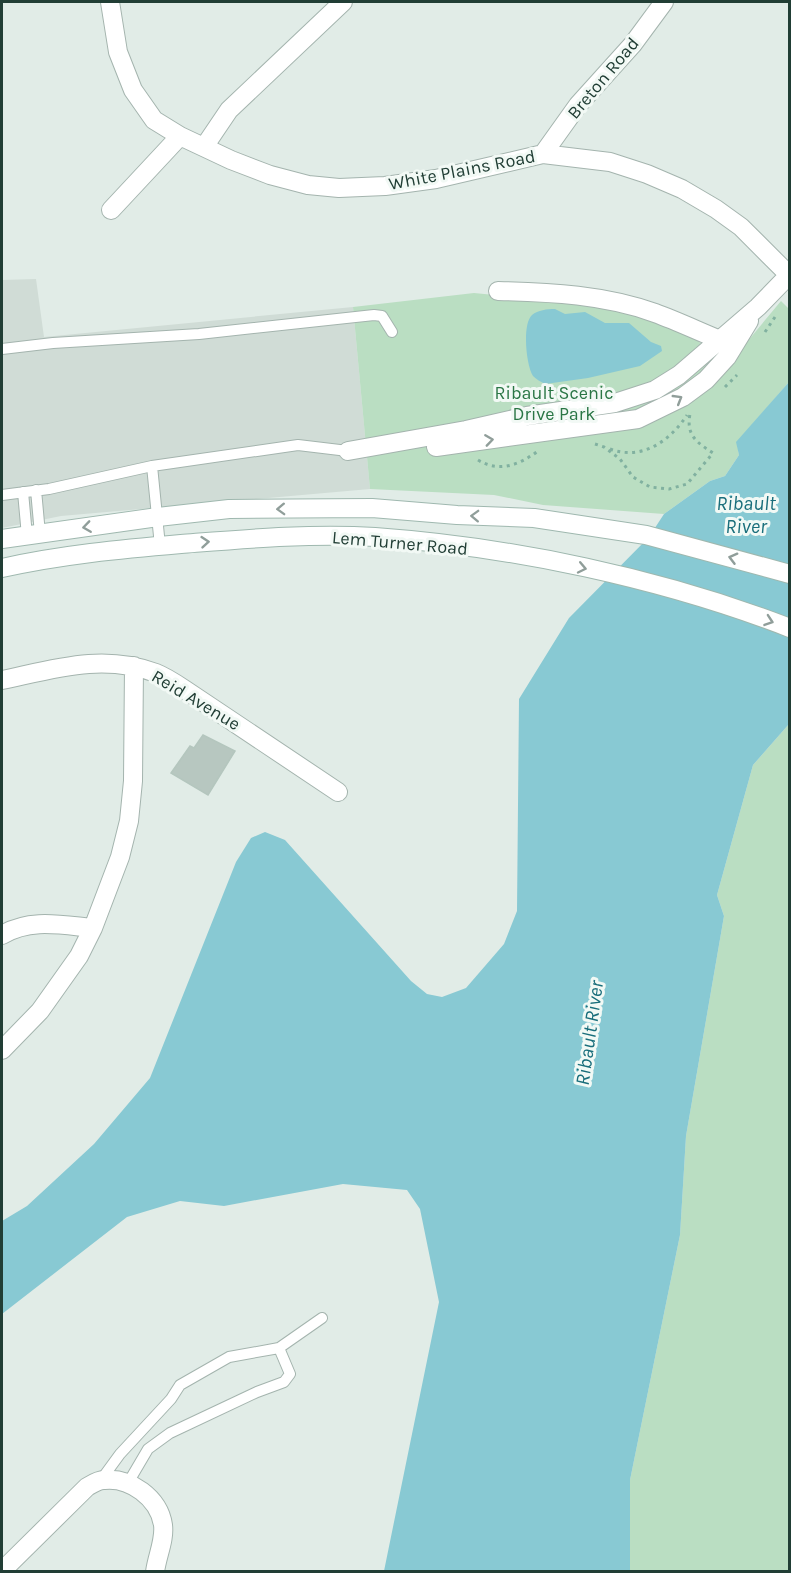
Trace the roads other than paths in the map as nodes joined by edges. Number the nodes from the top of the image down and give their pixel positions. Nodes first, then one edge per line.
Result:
1 (110, 2) edge
2 (343, 2) edge
3 (664, 2) edge
4 (180, 136) junction
5 (204, 147) junction
6 (543, 154) junction
7 (111, 210) dead end
8 (789, 274) edge
9 (498, 291) dead end
10 (758, 307) junction
11 (392, 332) dead end
12 (720, 340) junction
13 (2, 349) edge
14 (348, 451) junction
15 (152, 466) junction
16 (36, 490) junction
17 (23, 492) junction
18 (2, 495) edge
19 (158, 517) junction
20 (33, 535) junction
21 (2, 539) edge
22 (160, 546) junction
23 (2, 568) edge
24 (789, 574) edge
25 (789, 628) edge
26 (134, 666) junction
27 (2, 680) edge
28 (338, 792) dead end
29 (93, 928) junction
30 (2, 935) edge
31 (3, 1045) edge
32 (322, 1318) dead end
33 (279, 1348) junction
34 (101, 1480) junction
35 (128, 1482) junction
36 (2, 1571) edge
37 (155, 1572) edge

1 - 4 street, White Plains Road
2 - 5 street
3 - 6 street, Breton Road
4 - 5 street, White Plains Road
4 - 7 street
5 - 6 street, White Plains Road
6 - 8 street, White Plains Road
8 - 10 street
9 - 12 street
10 - 12 street
14 -> 10 street
11 - 13 lane
12 - 14 street
14 - 15 lane
15 - 16 lane
15 - 19 lane
16 - 17 lane
16 - 20 lane
17 - 18 lane
17 - 20 lane
19 -> 20 street, Lem Turner Road
19 - 22 lane
24 -> 19 street, Lem Turner Road
20 - 21 street, Lem Turner Road
22 - 23 street, Lem Turner Road
22 -> 25 street, Lem Turner Road
26 - 27 street, Reid Avenue
26 - 28 street, Reid Avenue
26 - 29 street
29 - 30 street
29 - 31 street
32 - 33 lane
33 - 34 lane
33 - 35 lane
34 - 35 street
34 - 36 street
35 - 37 street

